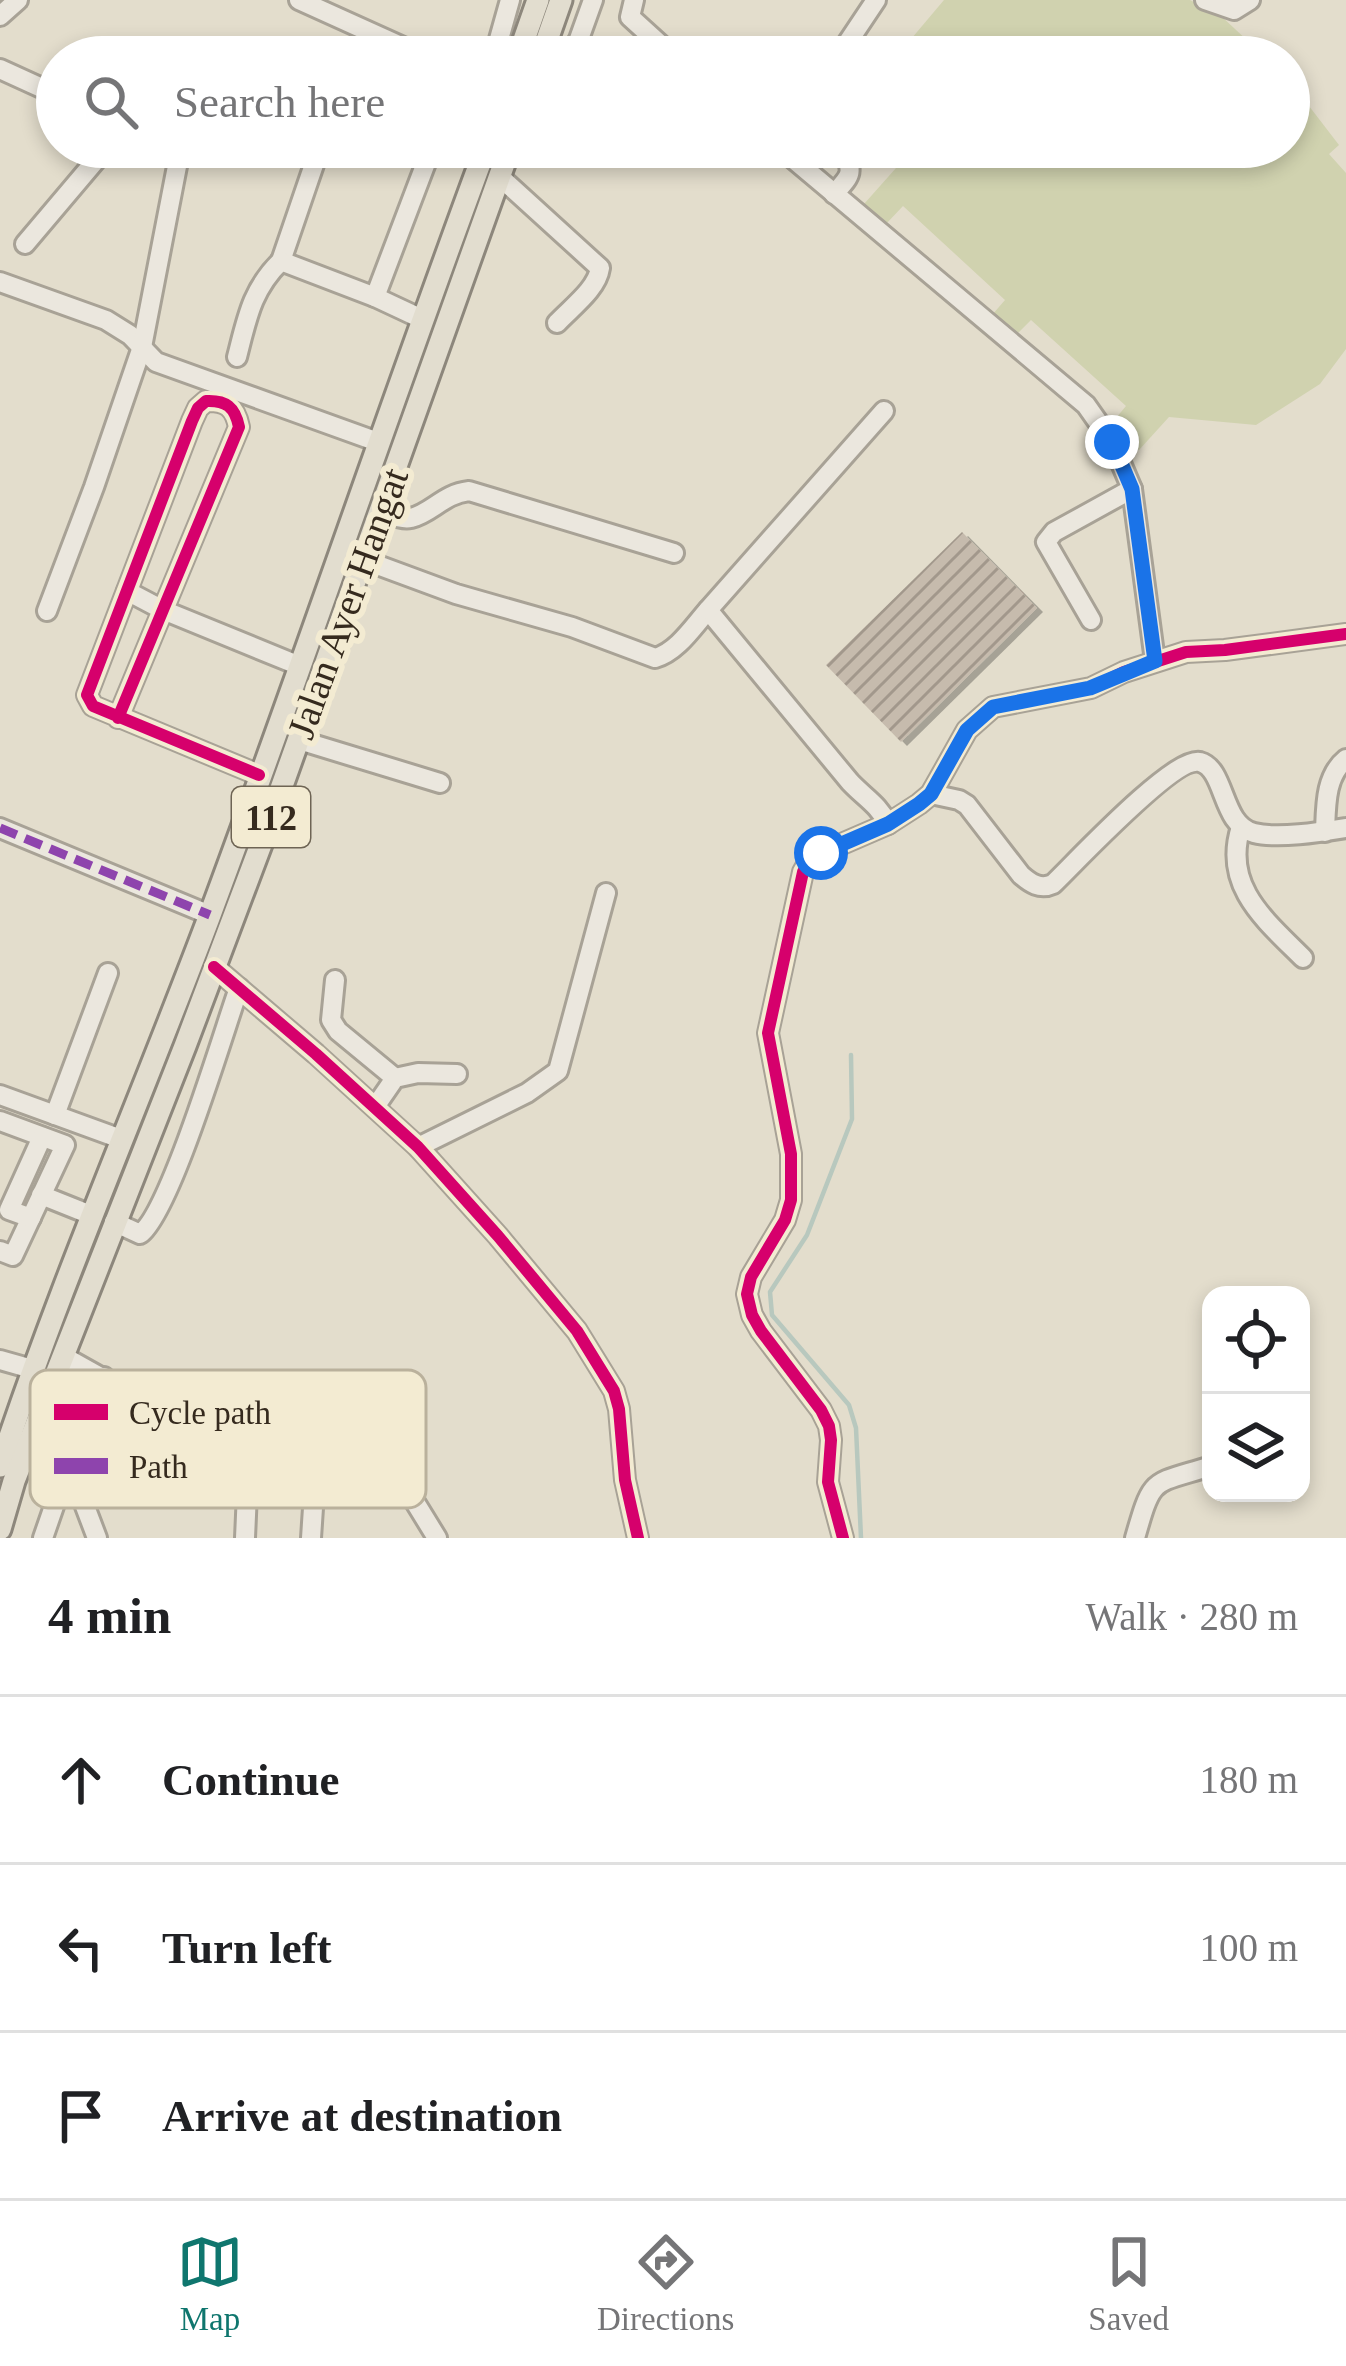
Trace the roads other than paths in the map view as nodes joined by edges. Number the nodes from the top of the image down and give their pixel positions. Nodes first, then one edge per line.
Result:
1 (18, 0) edge
2 (299, 0) edge
3 (510, 0) edge
4 (538, 0) edge
5 (561, 0) edge
6 (593, 0) edge
7 (634, 0) edge
8 (876, 0) edge
9 (1205, 0) edge
10 (1250, 0) edge
11 (0, 16) edge
12 (379, 36) edge
13 (500, 36) edge
14 (525, 36) edge
15 (548, 36) edge
16 (580, 36) edge
17 (651, 36) edge
18 (852, 36) edge
19 (0, 69) edge
20 (36, 85) edge
21 (89, 168) edge
22 (177, 168) edge
23 (313, 168) edge
24 (424, 168) edge
25 (478, 168) edge
26 (503, 168) edge
27 (804, 168) edge
28 (850, 168) edge
29 (500, 177) junction
30 (834, 194) junction
31 (25, 244) dead end
32 (281, 261) junction
33 (1, 286) edge
34 (375, 297) junction
35 (422, 319) junction
36 (557, 323) dead end
37 (142, 347) junction
38 (237, 357) dead end
39 (884, 411) dead end
40 (378, 442) junction
41 (1132, 489) junction
42 (380, 511) junction
43 (674, 553) dead end
44 (364, 560) junction
45 (127, 591) junction
46 (164, 610) junction
47 (708, 610) junction
48 (47, 611) dead end
49 (1091, 620) dead end
50 (1346, 634) edge
51 (1155, 661) junction
52 (300, 666) junction
53 (118, 718) junction
54 (299, 740) junction
55 (1346, 759) edge
56 (259, 776) junction
57 (440, 783) dead end
58 (931, 794) junction
59 (888, 824) junction
60 (1241, 827) junction
61 (0, 828) edge
62 (1346, 828) edge
63 (1325, 832) junction
64 (606, 893) dead end
65 (210, 915) junction
66 (1303, 958) dead end
67 (214, 968) junction
68 (108, 973) dead end
69 (335, 980) dead end
70 (239, 988) junction
71 (185, 1046) junction
72 (215, 1054) junction
73 (457, 1074) dead end
74 (394, 1078) junction
75 (0, 1095) edge
76 (375, 1107) junction
77 (55, 1115) junction
78 (0, 1121) edge
79 (42, 1137) junction
80 (121, 1139) junction
81 (418, 1147) junction
82 (41, 1196) junction
83 (91, 1215) junction
84 (31, 1218) junction
85 (114, 1222) junction
86 (0, 1251) edge
87 (63, 1356) junction
88 (0, 1360) edge
89 (32, 1370) joint
90 (56, 1370) edge
91 (90, 1370) edge
92 (30, 1378) edge
93 (30, 1423) edge
94 (1202, 1469) edge
95 (5, 1474) edge
96 (54, 1508) edge
97 (86, 1508) edge
98 (246, 1508) edge
99 (313, 1508) edge
100 (419, 1508) edge
101 (0, 1528) edge
102 (43, 1538) edge
103 (97, 1538) edge
104 (245, 1538) edge
105 (311, 1538) edge
106 (437, 1538) edge
107 (638, 1538) edge
108 (843, 1538) edge
109 (1135, 1538) edge

1 - 11 street
2 - 12 street
3 - 13 street
4 - 14 main road
5 - 15 main road
6 - 16 street
7 - 17 street
8 - 18 street
9 - 10 street
19 - 20 street
21 - 31 street
22 - 37 street
23 - 32 street
24 - 34 street
25 - 35 main road, Jalan Ayer Hangat / 112
26 - 29 main road, Jalan Ayer Hangat / 112
27 - 30 street
28 - 30 street
29 - 36 street
29 - 42 main road, Jalan Ayer Hangat / 112
30 - 41 street
32 - 34 street
32 - 38 street
33 - 37 street
34 - 35 street
35 - 40 main road, Jalan Ayer Hangat / 112
37 - 40 street
37 - 48 street
39 - 47 street
40 - 52 main road, Jalan Ayer Hangat / 112
41 - 49 street
41 - 51 street
42 - 43 street
42 - 44 main road, Jalan Ayer Hangat / 112
44 - 47 street
44 - 54 main road, Jalan Ayer Hangat / 112
45 - 46 street
45 - 46 street
45 - 53 street
46 - 52 street
46 - 53 street
47 - 59 street
50 - 51 street
51 - 58 street
52 - 56 main road, Jalan Ayer Hangat / 112
53 - 56 street
54 - 57 street
54 - 67 main road, Jalan Ayer Hangat / 112
55 - 63 street
56 - 65 main road, Jalan Ayer Hangat / 112
58 - 59 street
58 - 60 street
59 - 108 street
60 - 63 street
60 - 66 street
61 - 65 street
62 - 63 street
64 - 81 street
65 - 80 main road, Jalan Ayer Hangat / 112
67 - 70 street
67 - 71 main road, Jalan Ayer Hangat / 112
68 - 77 street
69 - 74 street
70 - 72 street
70 - 76 street
71 - 72 street
71 - 85 main road, Jalan Ayer Hangat / 112
72 - 85 street
73 - 74 street
74 - 76 street
75 - 77 street
76 - 81 street
77 - 80 street
78 - 79 street
79 - 82 street
79 - 84 street
80 - 83 main road, Jalan Ayer Hangat / 112
81 - 107 street
82 - 83 street
82 - 84 street
83 - 89 main road, Jalan Ayer Hangat / 112
84 - 86 street
85 - 87 main road, Jalan Ayer Hangat / 112
87 - 90 main road, Jalan Ayer Hangat / 112
87 - 91 street
88 - 89 street
92 - 95 main road, Jalan Ayer Hangat / 112
93 - 95 main road, Jalan Ayer Hangat / 112
94 - 109 street
95 - 101 main road, Jalan Ayer Hangat / 112
96 - 102 street
97 - 103 street
98 - 104 street
99 - 105 street
100 - 106 street

